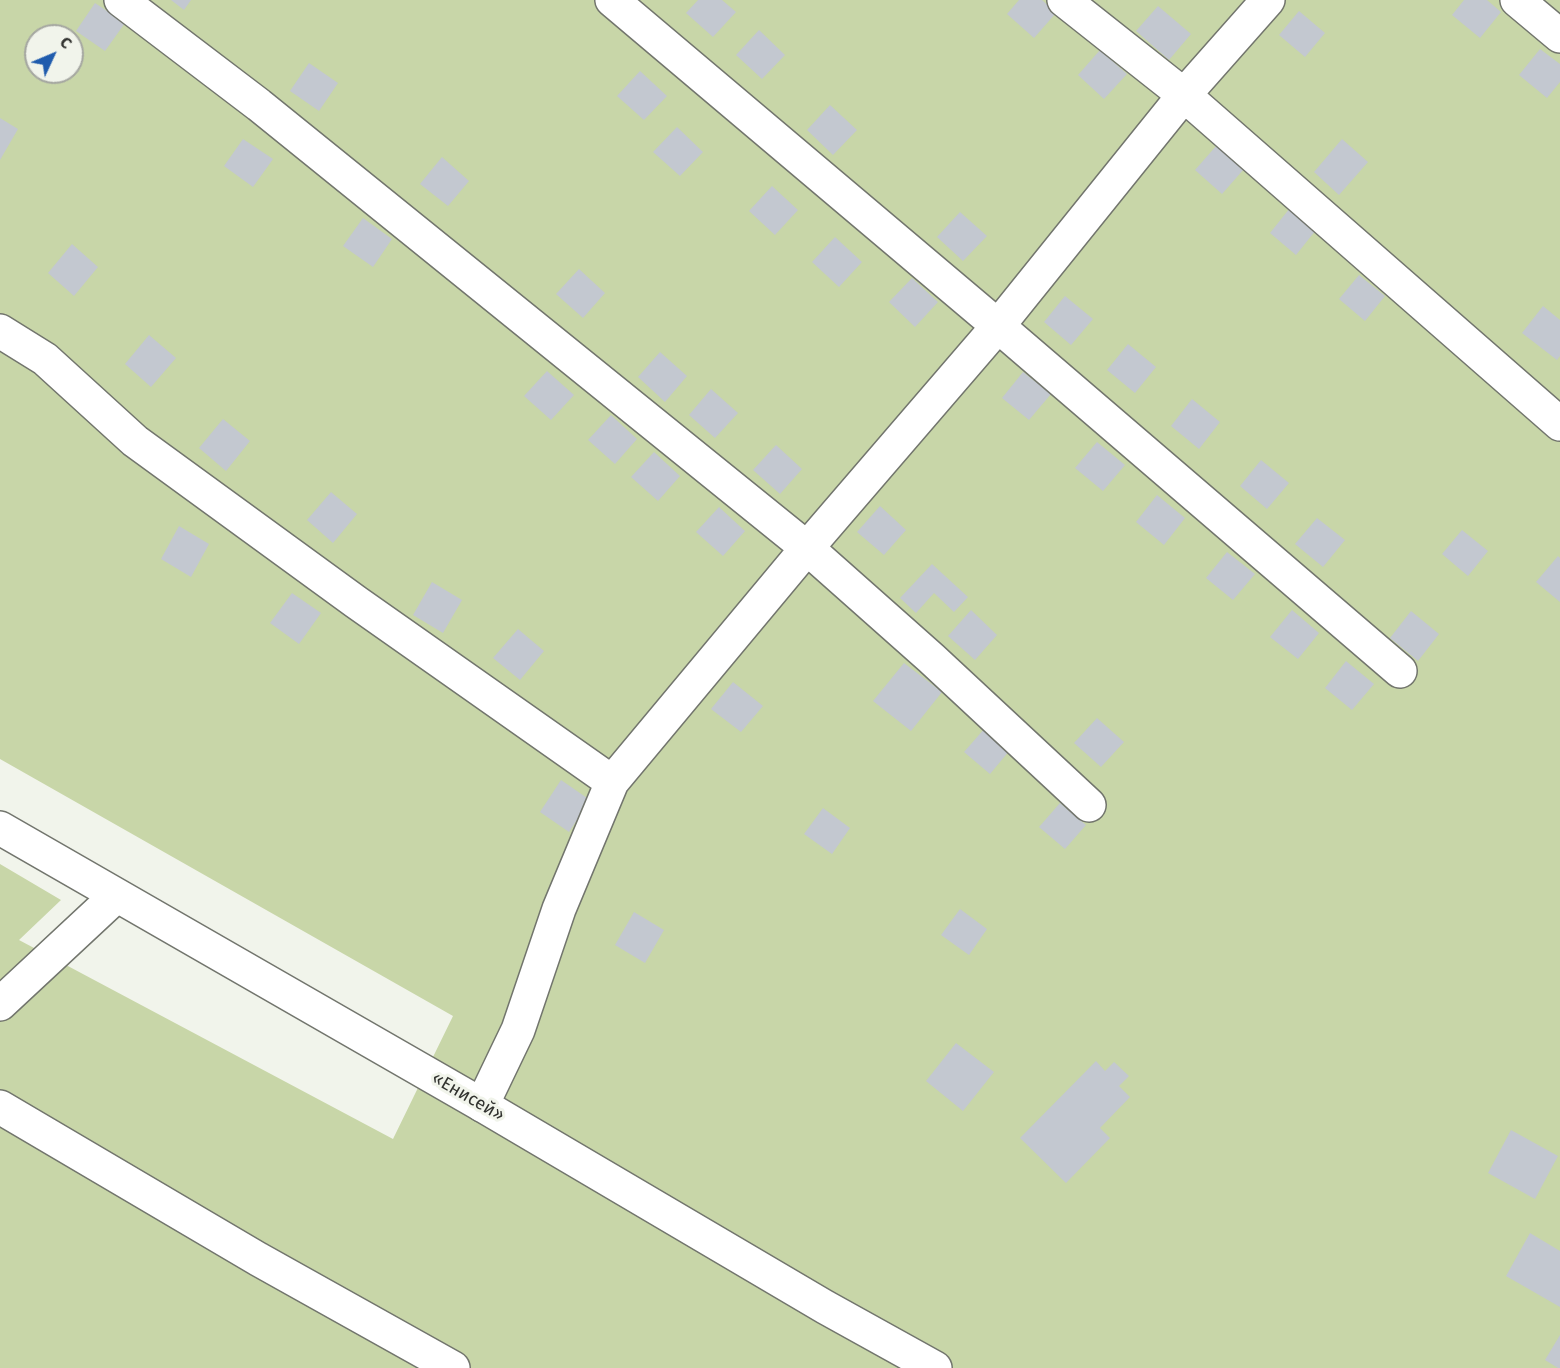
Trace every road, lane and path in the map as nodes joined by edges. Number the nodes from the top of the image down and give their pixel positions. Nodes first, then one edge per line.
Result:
1 (121, 0) edge
2 (612, 0) edge
3 (1064, 0) edge
4 (1268, 0) edge
5 (1517, 0) edge
6 (1560, 36) edge
7 (1184, 95) junction
8 (998, 326) junction
9 (0, 331) edge
10 (1560, 424) edge
11 (807, 548) junction
12 (1400, 671) dead end
13 (612, 782) junction
14 (1089, 805) dead end
15 (0, 828) edge
16 (116, 896) junction
17 (0, 1004) edge
18 (482, 1105) junction
19 (0, 1107) edge
20 (453, 1368) edge
21 (935, 1368) edge

1 - 11 main road
2 - 8 main road
3 - 7 main road
4 - 7 main road
5 - 6 main road
7 - 8 main road
7 - 10 main road
8 - 11 main road
8 - 12 main road
9 - 13 main road
11 - 13 main road
11 - 14 main road
13 - 18 main road
15 - 16 main road, «Енисей»
16 - 17 main road
16 - 18 main road, «Енисей»
18 - 21 main road, «Енисей»
19 - 20 main road

